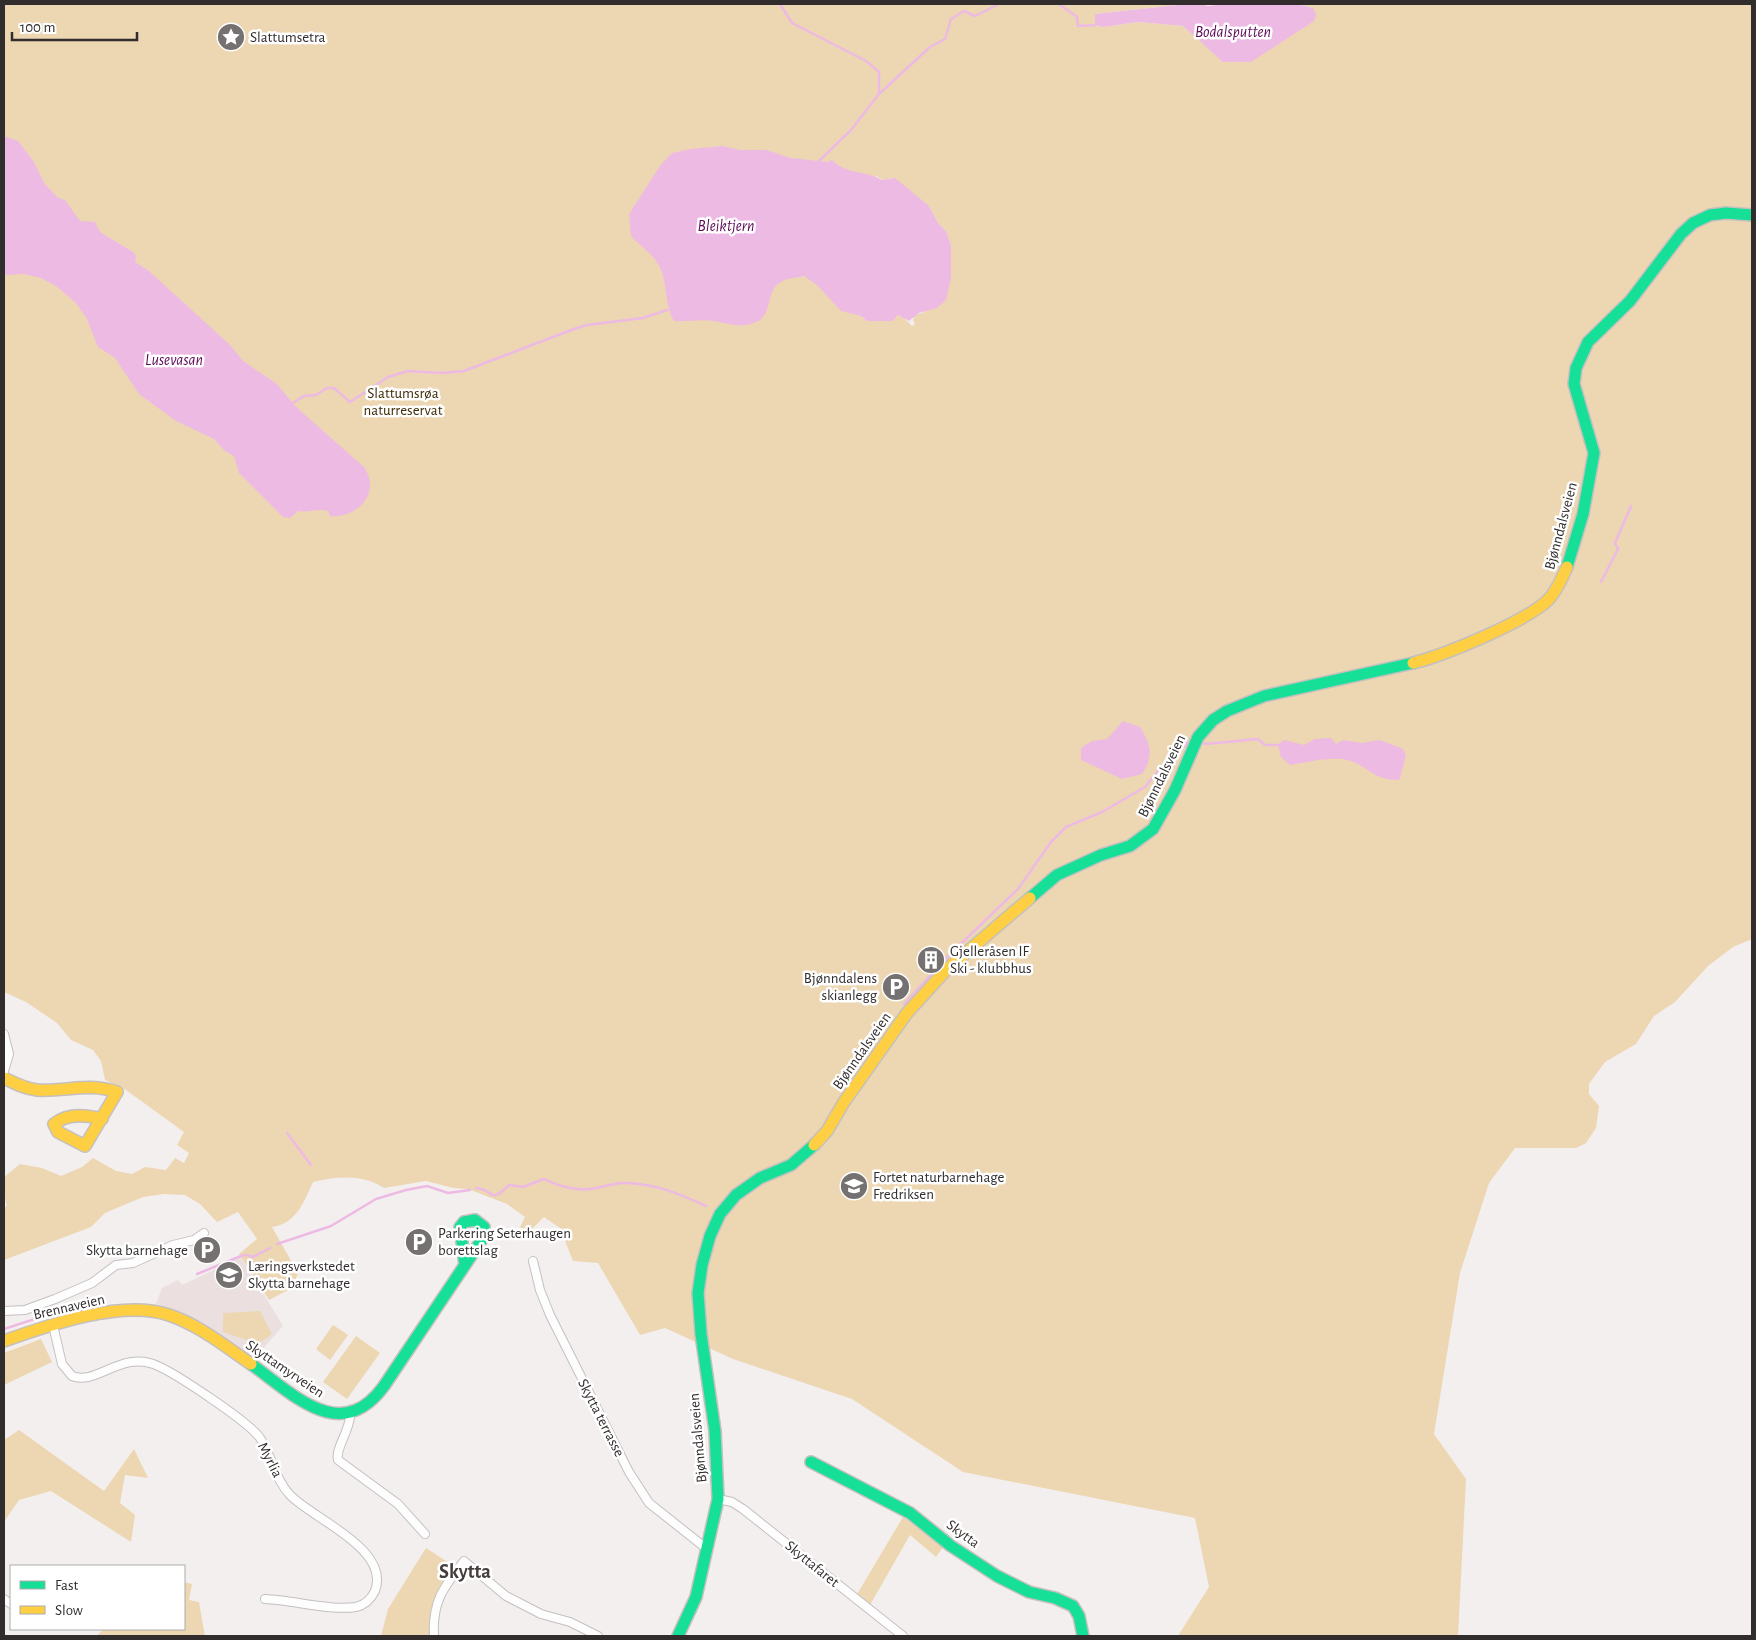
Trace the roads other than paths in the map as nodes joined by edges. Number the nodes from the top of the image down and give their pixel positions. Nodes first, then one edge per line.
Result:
1 (1752, 215) edge
2 (4, 1034) edge
3 (4, 1071) edge
4 (4, 1078) edge
5 (102, 1119) dead end
6 (204, 1233) dead end
7 (533, 1261) dead end
8 (465, 1265) dead end
9 (143, 1309) joint
10 (4, 1311) edge
11 (53, 1325) junction
12 (4, 1341) edge
13 (350, 1415) junction
14 (811, 1462) dead end
15 (718, 1499) junction
16 (425, 1534) dead end
17 (707, 1549) junction
18 (266, 1598) dead end
19 (434, 1636) edge
20 (598, 1636) edge
21 (678, 1636) edge
22 (902, 1636) edge
23 (1083, 1636) edge

1 - 15 street, Bjønndalsveien
2 - 3 street
4 - 5 street
6 - 10 street
7 - 17 street, Skytta terrasse
8 - 13 street
9 - 11 street, Brennaveien
9 - 13 street, Skyttamyrveien
11 - 12 street, Brennaveien
11 - 18 street, Myrlia
13 - 16 street
14 - 23 street, Skytta
15 - 17 street, Bjønndalsveien
15 - 22 street, Skyttafaret
17 - 21 street, Bjønndalsveien
19 - 20 street

